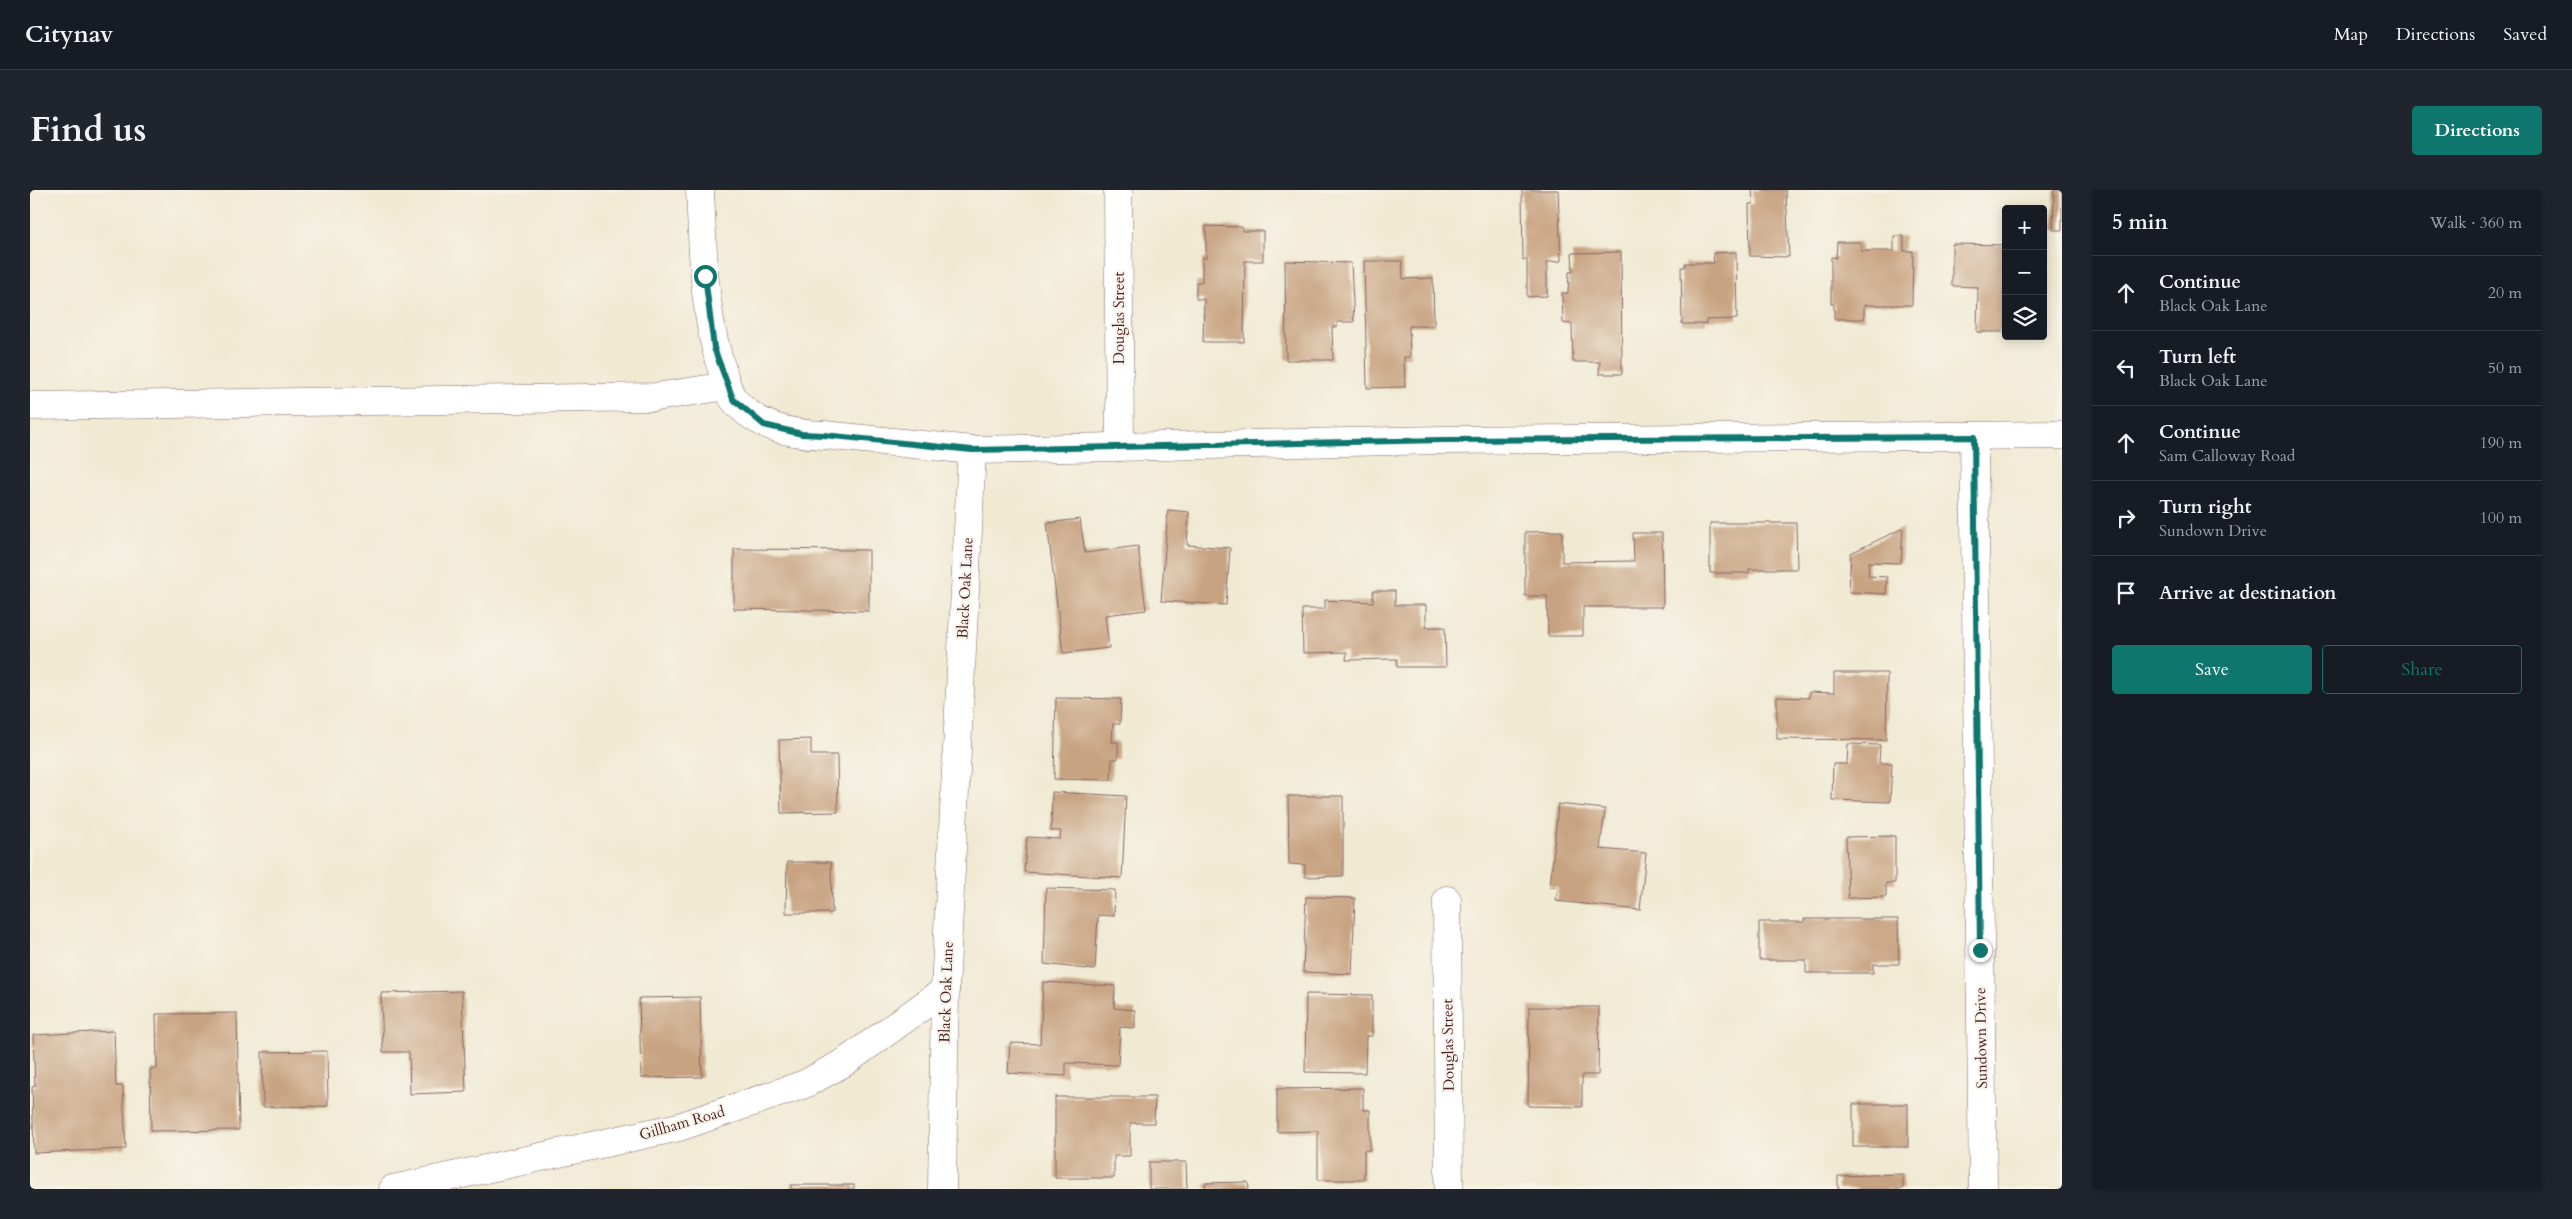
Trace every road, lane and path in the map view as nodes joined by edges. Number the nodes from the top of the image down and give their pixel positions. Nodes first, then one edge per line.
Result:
1 (700, 190) edge
2 (1118, 190) edge
3 (727, 386) junction
4 (30, 406) edge
5 (2062, 435) edge
6 (1974, 437) junction
7 (1120, 447) junction
8 (972, 450) junction
9 (1447, 900) dead end
10 (945, 990) junction
11 (393, 1189) edge
12 (942, 1189) edge
13 (1449, 1189) edge
14 (1983, 1189) edge

1 - 3 street
2 - 7 street, Douglas Street
3 - 4 street
3 - 8 street
5 - 6 street
6 - 7 street
6 - 14 street, Sundown Drive
7 - 8 street
8 - 10 street, Black Oak Lane
9 - 13 street, Douglas Street
10 - 11 street, Gillham Road
10 - 12 street, Black Oak Lane

